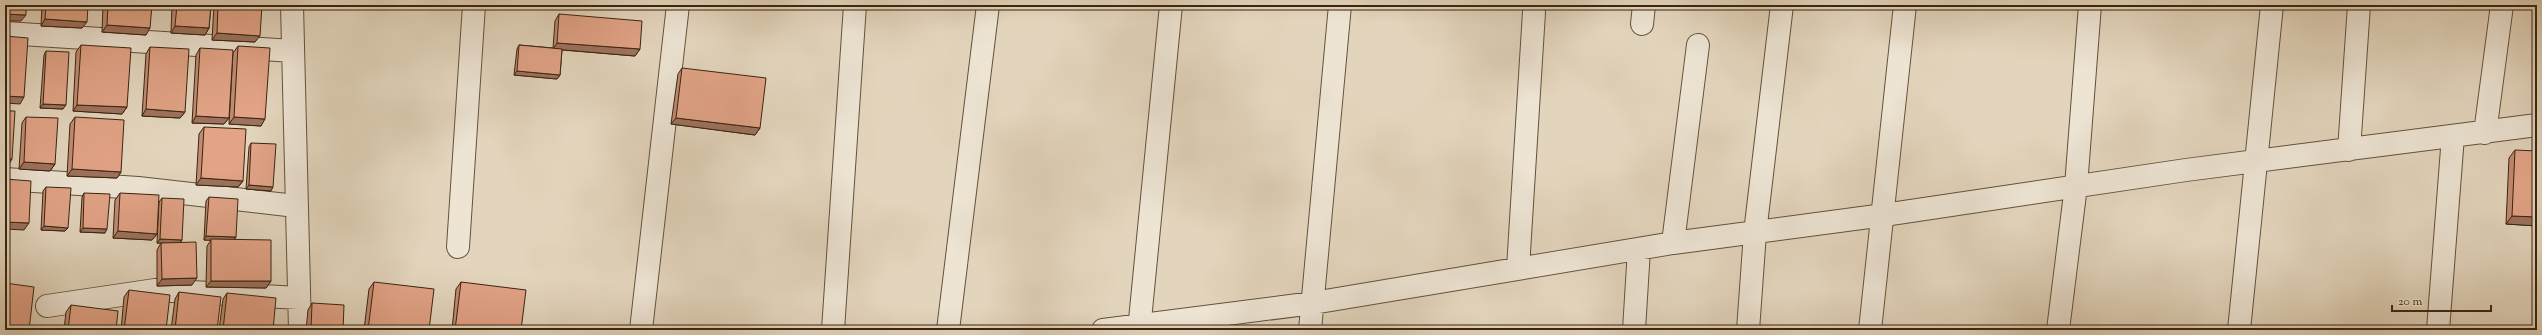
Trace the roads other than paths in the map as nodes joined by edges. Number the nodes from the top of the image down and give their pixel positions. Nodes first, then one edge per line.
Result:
1 (292, 5) edge
2 (474, 5) edge
3 (678, 5) edge
4 (855, 5) edge
5 (988, 5) edge
6 (1171, 5) edge
7 (1340, 5) edge
8 (1782, 5) edge
9 (1905, 5) edge
10 (2090, 5) edge
11 (2272, 5) edge
12 (2359, 5) edge
13 (2502, 5) edge
14 (1534, 12) dead end
15 (5, 33) edge
16 (1698, 45) dead end
17 (293, 51) junction
18 (2537, 125) edge
19 (2485, 132) junction
20 (2454, 136) junction
21 (2349, 150) junction
22 (2256, 160) junction
23 (5, 179) edge
24 (2076, 186) junction
25 (296, 206) junction
26 (1884, 215) junction
27 (1755, 233) junction
28 (1673, 244) junction
29 (458, 247) dead end
30 (1639, 249) junction
31 (1518, 268) junction
32 (299, 298) junction
33 (1313, 303) junction
34 (47, 306) dead end
35 (1140, 327) edge
36 (300, 330) edge
37 (641, 330) edge
38 (833, 330) edge
39 (948, 330) edge
40 (1103, 330) edge
41 (1310, 330) edge
42 (1634, 330) edge
43 (1748, 330) edge
44 (1870, 330) edge
45 (2058, 330) edge
46 (2239, 330) edge
47 (2438, 330) edge

1 - 17 street
2 - 29 street
3 - 37 street
4 - 38 street
5 - 39 street
6 - 35 street
7 - 33 street
8 - 27 street
9 - 26 street
10 - 24 street
11 - 22 street
12 - 21 street
13 - 19 street
14 - 31 street
15 - 17 street
16 - 28 street
17 - 25 street
18 - 19 street
19 - 20 street
20 - 21 street
20 - 47 street
21 - 22 street
22 - 24 street
22 - 46 street
23 - 25 street
24 - 26 street
24 - 45 street
25 - 32 street
26 - 27 street
26 - 44 street
27 - 28 street
27 - 43 street
28 - 30 street
30 - 31 street
30 - 42 street
31 - 33 street
32 - 34 street
32 - 36 street
33 - 35 street
33 - 41 street
35 - 40 street

